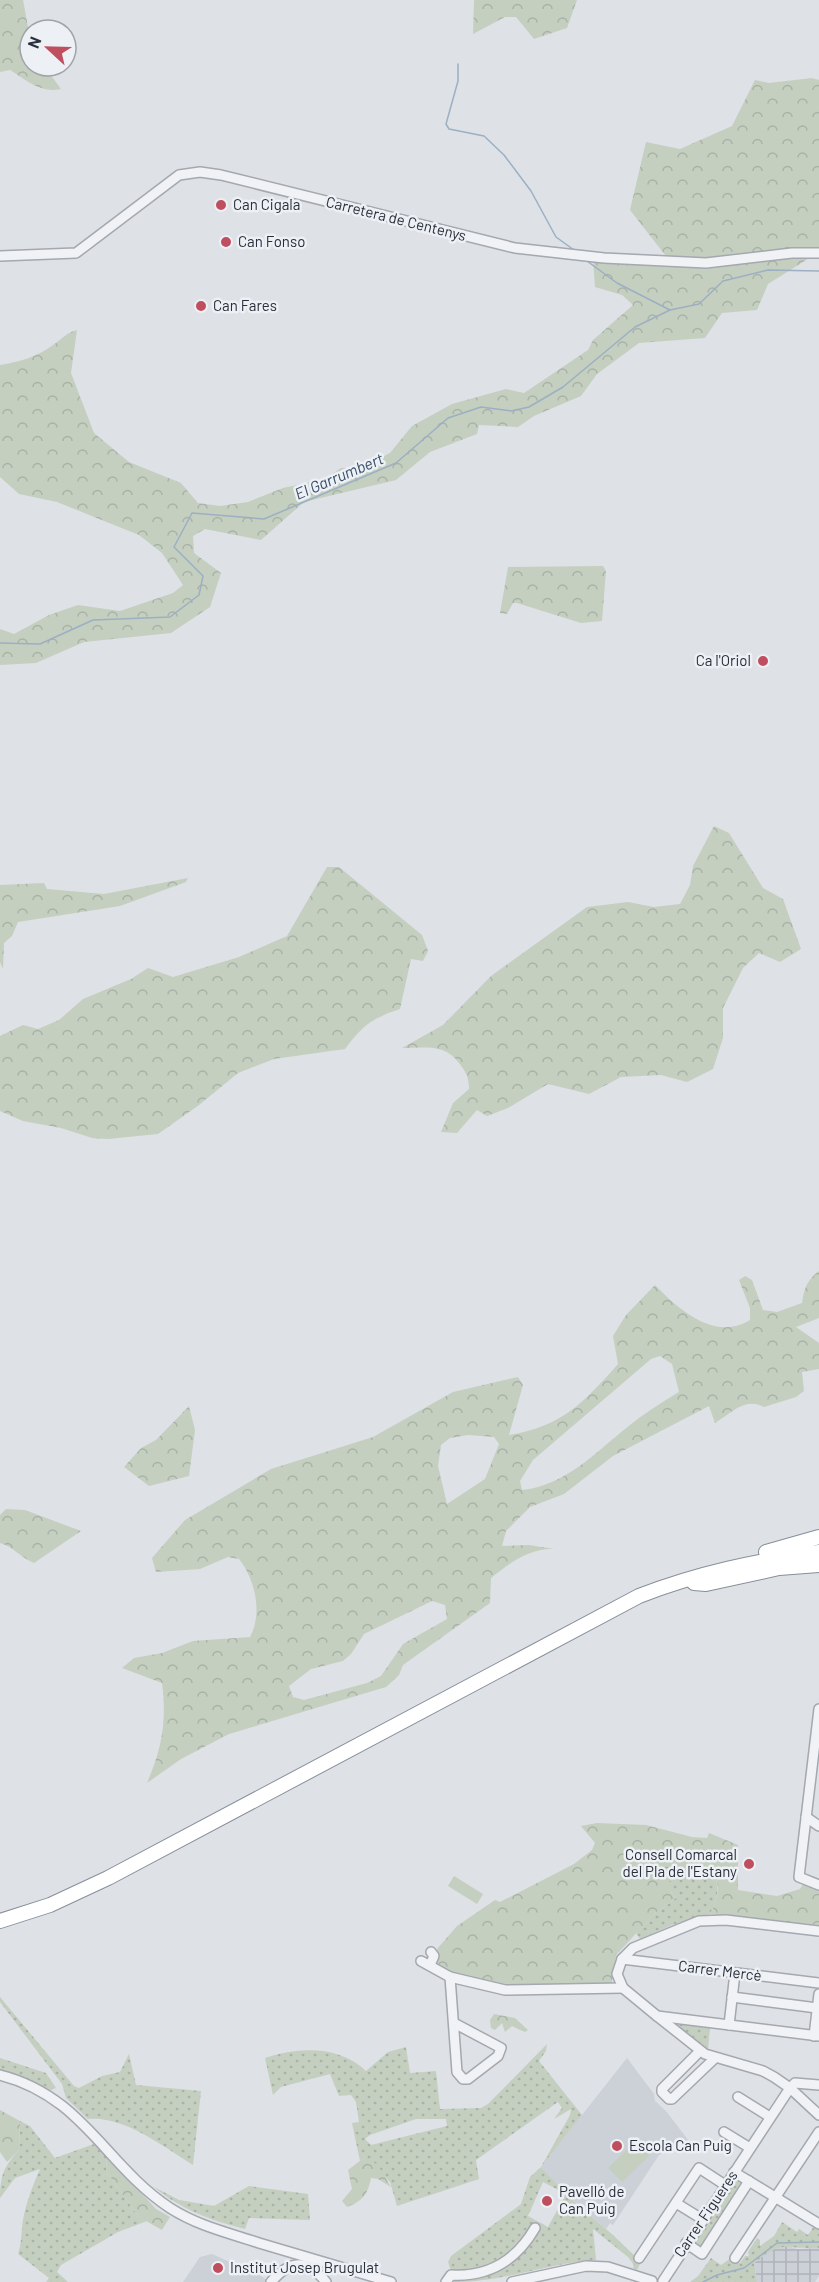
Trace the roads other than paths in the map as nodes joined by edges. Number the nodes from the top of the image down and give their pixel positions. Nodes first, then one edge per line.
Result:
1 (819, 254) edge
2 (0, 256) edge
3 (819, 1537) edge
4 (819, 1552) edge
5 (819, 1559) edge
6 (819, 1565) edge
7 (694, 1580) junction
8 (819, 1709) edge
9 (817, 1755) edge
10 (806, 1817) junction
11 (819, 1826) edge
12 (819, 1885) edge
13 (0, 1921) edge
14 (0, 1928) edge
15 (819, 1931) edge
16 (430, 1952) dead end
17 (622, 1959) junction
18 (735, 1973) junction
19 (450, 1977) junction
20 (819, 1983) edge
21 (623, 1988) junction
22 (819, 1994) edge
23 (732, 1997) junction
24 (817, 2008) junction
25 (657, 2016) junction
26 (454, 2023) junction
27 (729, 2025) junction
28 (817, 2036) edge
29 (700, 2051) junction
30 (715, 2058) junction
31 (0, 2075) edge
32 (778, 2080) junction
33 (805, 2083) junction
34 (819, 2085) edge
35 (790, 2088) junction
36 (738, 2097) dead end
37 (800, 2097) junction
38 (819, 2115) edge
39 (770, 2117) junction
40 (724, 2132) dead end
41 (819, 2132) edge
42 (750, 2148) junction
43 (734, 2172) junction
44 (749, 2181) junction
45 (725, 2185) junction
46 (776, 2198) junction
47 (676, 2203) junction
48 (702, 2219) junction
49 (819, 2224) edge
50 (535, 2228) dead end
51 (686, 2243) junction
52 (639, 2258) dead end
53 (735, 2258) dead end
54 (663, 2281) edge
55 (271, 2282) edge
56 (326, 2282) edge
57 (391, 2282) edge
58 (446, 2282) edge
59 (512, 2282) edge
60 (652, 2282) edge

1 - 2 street, Carretera de Centenys
3 - 7 highway
4 - 7 highway
5 - 7 highway
6 - 7 highway
7 - 13 highway
7 - 14 highway
8 - 9 street
9 - 10 street
10 - 11 street
10 - 12 street
15 - 17 street
16 - 19 street
17 - 18 street, Carrer Mercè
17 - 21 street
18 - 20 street, Carrer Mercè
18 - 23 street
19 - 21 street
19 - 26 street
21 - 25 street
22 - 24 street
23 - 24 street
23 - 27 street
24 - 28 street
25 - 27 street
25 - 29 street
26 - 26 street
27 - 28 street
29 - 30 street
29 - 30 street
30 - 32 street
31 - 57 street
32 - 33 street
32 - 35 street
33 - 34 street
33 - 35 street
33 - 37 street
35 - 37 street
35 - 39 street, Carrer Figueres
36 - 39 street
37 - 38 street
39 - 42 street, Carrer Figueres
40 - 42 street
41 - 46 street
42 - 43 street, Carrer Figueres
43 - 44 street
43 - 45 street, Carrer Figueres
44 - 46 street
44 - 51 street
45 - 47 street
45 - 48 street, Carrer Figueres
46 - 49 street
46 - 53 street
47 - 48 street
47 - 52 street
48 - 51 street, Carrer Figueres
50 - 58 street
51 - 54 street, Carrer Figueres
54 - 60 street
55 - 56 street
59 - 60 street

